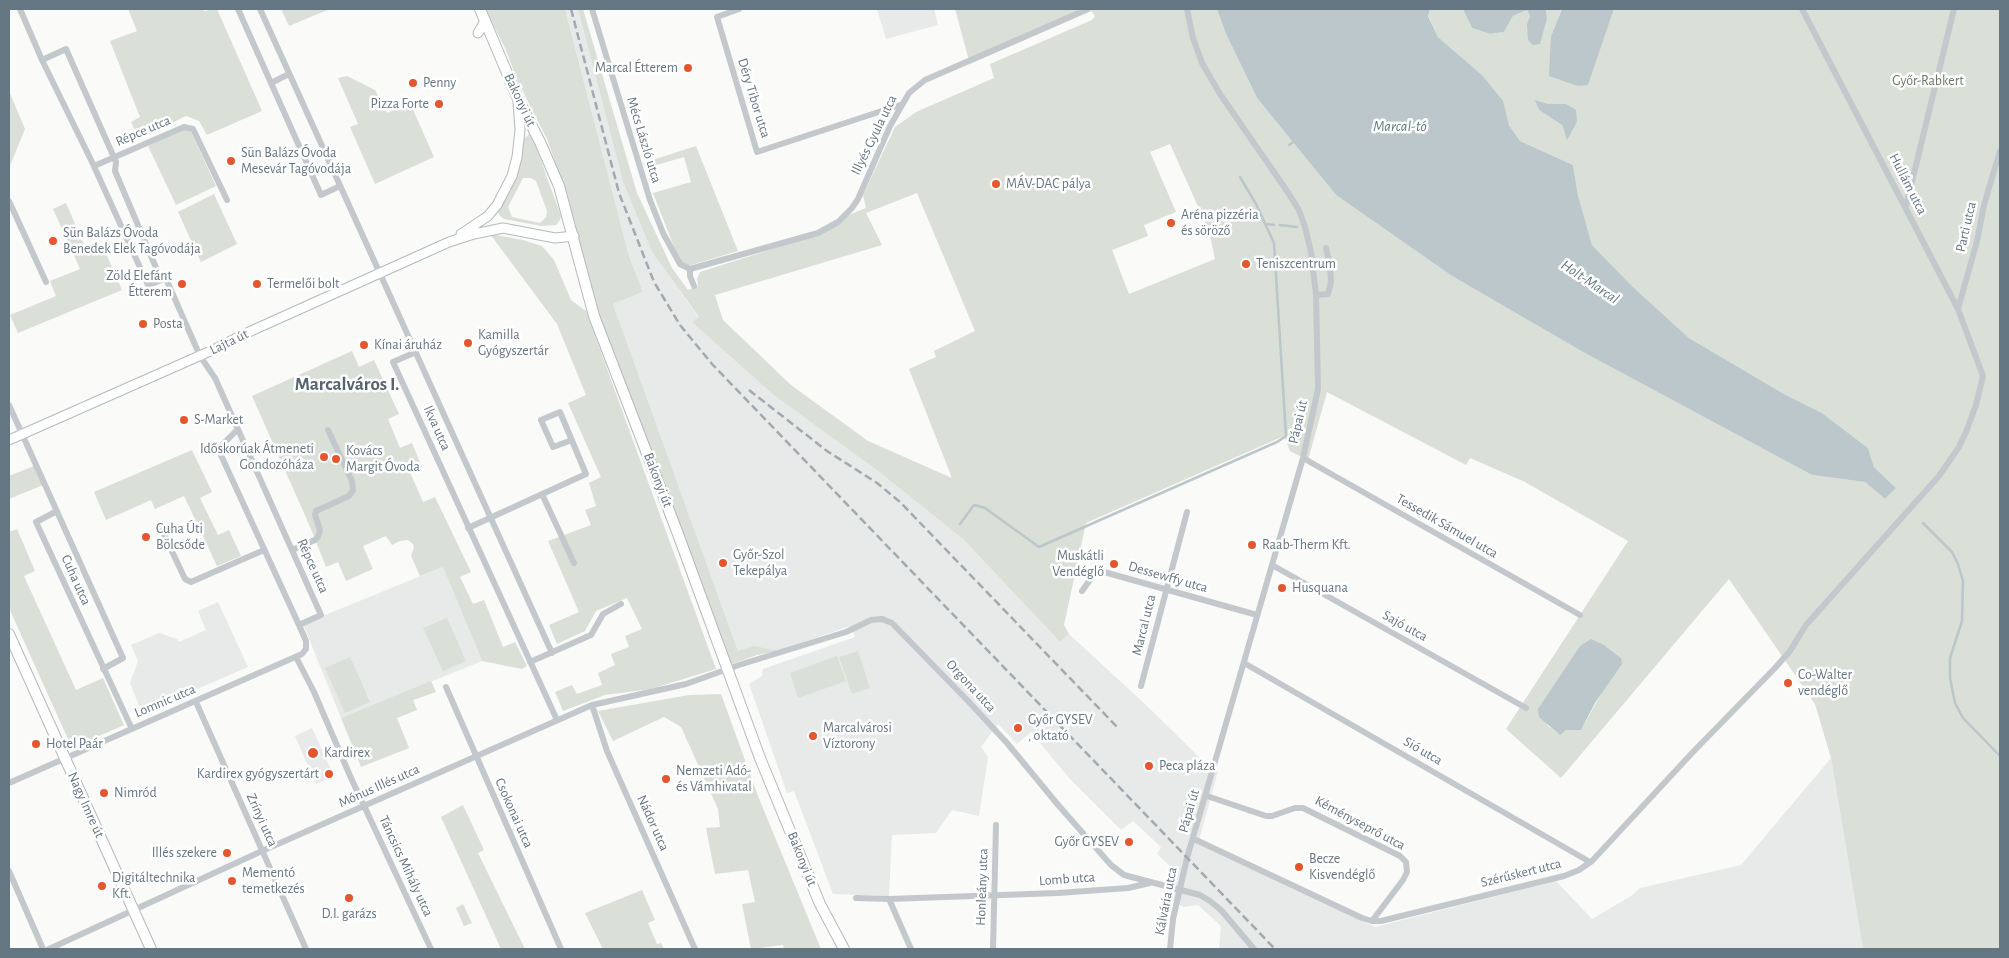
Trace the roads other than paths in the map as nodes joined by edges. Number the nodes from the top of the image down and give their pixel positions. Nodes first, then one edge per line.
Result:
1 (20, 9) edge
2 (238, 9) edge
3 (260, 9) edge
4 (480, 9) edge
5 (592, 9) edge
6 (740, 9) edge
7 (1088, 9) edge
8 (1187, 9) edge
9 (1802, 9) edge
10 (1954, 9) edge
11 (42, 60) junction
12 (289, 74) junction
13 (271, 83) junction
14 (518, 99) junction
15 (900, 105) junction
16 (2000, 151) edge
17 (114, 157) junction
18 (94, 166) junction
19 (340, 186) junction
20 (227, 200) dead end
21 (9, 201) edge
22 (1906, 206) junction
23 (574, 236) junction
24 (449, 242) junction
25 (1326, 248) dead end
26 (690, 269) junction
27 (381, 273) junction
28 (162, 280) junction
29 (46, 282) dead end
30 (694, 286) dead end
31 (1316, 295) junction
32 (1958, 309) junction
33 (416, 352) junction
34 (200, 356) junction
35 (1983, 376) joint
36 (9, 405) edge
37 (238, 429) junction
38 (328, 430) dead end
39 (22, 434) junction
40 (9, 440) edge
41 (572, 440) junction
42 (1303, 458) junction
43 (542, 494) junction
44 (58, 511) junction
45 (1187, 512) dead end
46 (491, 518) junction
47 (468, 528) junction
48 (162, 530) dead end
49 (264, 550) junction
50 (292, 550) junction
51 (574, 563) dead end
52 (1272, 565) junction
53 (1165, 590) junction
54 (1082, 591) dead end
55 (621, 604) dead end
56 (1257, 615) junction
57 (1580, 615) dead end
58 (299, 625) junction
59 (9, 634) edge
60 (552, 652) junction
61 (296, 657) junction
62 (530, 662) junction
63 (1244, 663) junction
64 (103, 669) junction
65 (728, 669) junction
66 (1141, 686) dead end
67 (446, 687) dead end
68 (196, 702) junction
69 (592, 705) junction
70 (1526, 708) dead end
71 (557, 720) junction
72 (132, 729) junction
73 (476, 757) junction
74 (65, 758) junction
75 (9, 783) edge
76 (1206, 796) junction
77 (365, 806) junction
78 (996, 825) dead end
79 (1194, 839) junction
80 (262, 851) junction
81 (1187, 858) joint
82 (1590, 862) junction
83 (9, 871) edge
84 (1152, 883) junction
85 (1179, 890) junction
86 (994, 896) junction
87 (856, 898) dead end
88 (889, 899) junction
89 (134, 911) junction
90 (1372, 921) junction
91 (43, 949) edge
92 (49, 949) edge
93 (151, 949) edge
94 (306, 949) edge
95 (430, 949) edge
96 (561, 949) edge
97 (695, 949) edge
98 (844, 949) edge
99 (911, 949) edge
100 (993, 949) edge
101 (1170, 949) edge
102 (1254, 949) edge

1 - 11 street
2 - 13 street
3 - 12 street, Ikva utca
4 - 14 main road, Bakonyi út
5 - 26 street, Mécs László utca
6 - 15 street, Déry Tibor utca
7 - 15 street, Illyés Gyula utca
8 - 31 street, Pápai út
9 - 22 street, Hullám utca
10 - 22 street
11 - 17 street, Répce utca
11 - 18 street
12 - 13 street
12 - 19 street, Ikva utca
13 - 19 street
14 - 23 main road, Bakonyi út
14 - 24 street, Lajta út
15 - 26 street, Illyés Gyula utca
16 - 32 street, Parti utca
17 - 18 street, Répce utca
17 - 20 street, Répce utca
17 - 28 street, Répce utca
18 - 28 street
19 - 27 street, Ikva utca
21 - 29 street
22 - 32 street, Hullám utca
23 - 24 street, Lajta út
23 - 65 main road, Bakonyi út
24 - 27 street, Lajta út
25 - 31 street
26 - 30 street
27 - 33 street, Ikva utca
27 - 34 street, Lajta út
28 - 34 street, Répce utca
31 - 42 street, Pápai út
32 - 35 street, Hullám utca
33 - 46 street, Ikva utca
33 - 47 street, Ikva utca
34 - 37 street, Répce utca
34 - 39 street, Lajta út
35 - 82 street, Szérűskert utca
36 - 39 street, Cuha utca
37 - 49 street
37 - 50 street, Répce utca
38 - 50 street
39 - 40 street, Lajta út
39 - 44 street, Cuha utca
41 - 41 street
41 - 43 street
42 - 52 street, Pápai út
42 - 57 street, Tessedik Sámuel utca
43 - 46 street
43 - 51 street
44 - 64 street, Cuha utca
44 - 64 street, Cuha utca
45 - 53 street, Marcal utca
46 - 47 street
46 - 60 street, Ikva utca
47 - 62 street, Ikva utca
48 - 49 street
49 - 58 street
50 - 58 street, Répce utca
52 - 56 street, Pápai út
52 - 70 street, Sajó utca
53 - 54 street, Dessewffy utca
53 - 56 street, Dessewffy utca
53 - 66 street, Marcal utca
55 - 60 street
56 - 63 street, Pápai út
58 - 61 street
59 - 74 main road, Nagy Imre út
60 - 62 street
61 - 68 street, Lomnic utca
61 - 77 street, Táncsics Mihály utca
62 - 71 street, Ikva utca
63 - 76 street, Pápai út
63 - 82 street, Sió utca
64 - 72 street, Cuha utca
65 - 69 street, Mónus Illés utca
65 - 84 street, Orgona utca
65 - 98 main road, Bakonyi út
67 - 73 street, Csokonai utca
68 - 72 street, Lomnic utca
68 - 80 street, Zrínyi utca
69 - 71 street, Mónus Illés utca
69 - 97 street, Nádor utca
71 - 73 street, Mónus Illés utca
72 - 74 street, Lomnic utca
73 - 77 street, Mónus Illés utca
73 - 96 street, Csokonai utca
74 - 75 street, Lomnic utca
74 - 89 main road, Nagy Imre út
76 - 79 street, Pápai út
76 - 90 street, Kéményseprő utca
77 - 80 street, Mónus Illés utca
77 - 95 street, Táncsics Mihály utca
78 - 86 street, Honleány utca
79 - 81 street, Pápai út
79 - 90 street
80 - 89 street, Mónus Illés utca
80 - 94 street, Zrínyi utca
81 - 85 street, Kálvária utca
82 - 90 street, Szérűskert utca
83 - 91 street
84 - 85 street, Lomb utca
84 - 86 street, Lomb utca
85 - 101 street, Kálvária utca
85 - 102 street, Lomb utca
86 - 88 street, Lomb utca
86 - 100 street, Honleány utca
87 - 88 street, Lomb utca
88 - 99 street
89 - 92 street, Mónus Illés utca
89 - 93 main road, Nagy Imre út

